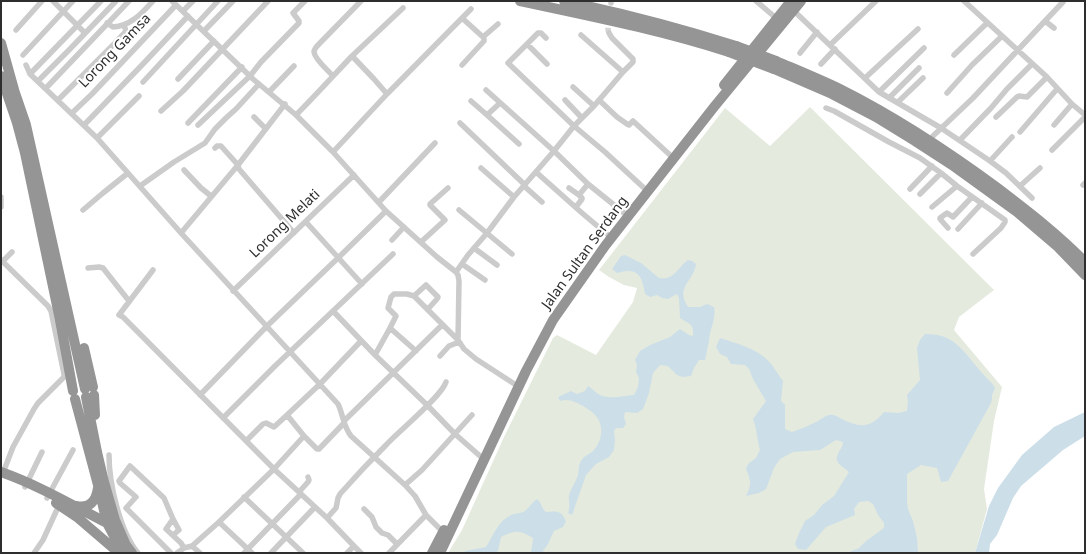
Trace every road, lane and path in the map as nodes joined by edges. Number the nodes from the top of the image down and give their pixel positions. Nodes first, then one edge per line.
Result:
1 (42, 1) edge
2 (53, 1) edge
3 (73, 1) edge
4 (102, 1) edge
5 (116, 1) edge
6 (129, 1) edge
7 (153, 1) edge
8 (193, 1) edge
9 (218, 1) edge
10 (233, 1) edge
11 (268, 1) edge
12 (305, 1) edge
13 (361, 1) edge
14 (520, 1) edge
15 (564, 1) edge
16 (756, 1) edge
17 (801, 1) edge
18 (876, 1) edge
19 (966, 2) edge
20 (1063, 2) edge
21 (174, 3) edge
22 (792, 6) edge
23 (403, 8) dead end
24 (471, 9) dead end
25 (64, 11) junction
26 (183, 12) junction
27 (188, 16) junction
28 (462, 18) junction
29 (776, 18) junction
30 (1045, 21) junction
31 (107, 23) junction
32 (987, 23) junction
33 (196, 24) junction
34 (498, 24) dead end
35 (79, 25) junction
36 (124, 25) junction
37 (1054, 28) dead end
38 (918, 29) dead end
39 (16, 30) dead end
40 (204, 31) junction
41 (817, 32) junction
42 (86, 33) junction
43 (608, 33) tunnel mouth
44 (581, 35) dead end
45 (1002, 36) junction
46 (483, 37) junction
47 (546, 38) dead end
48 (214, 41) junction
49 (1, 43) edge
50 (527, 44) junction
51 (832, 47) junction
52 (924, 48) dead end
53 (222, 49) junction
54 (732, 49) junction
55 (1017, 51) junction
56 (800, 53) dead end
57 (23, 55) dead end
58 (954, 55) dead end
59 (352, 56) junction
60 (1, 59) edge
61 (547, 64) dead end
62 (821, 64) dead end
63 (1032, 64) junction
64 (462, 65) dead end
65 (775, 65) junction
66 (26, 66) dead end
67 (294, 66) dead end
68 (242, 68) junction
69 (919, 68) dead end
70 (623, 72) junction
71 (30, 74) junction
72 (1, 76) edge
73 (250, 76) junction
74 (333, 76) junction
75 (1047, 77) junction
76 (865, 78) junction
77 (923, 78) dead end
78 (11, 80) junction
79 (178, 80) dead end
80 (38, 81) junction
81 (143, 82) dead end
82 (1, 84) edge
83 (259, 84) junction
84 (573, 87) dead end
85 (46, 88) junction
86 (1057, 89) junction
87 (486, 90) dead end
88 (269, 92) junction
89 (879, 92) junction
90 (947, 93) dead end
91 (387, 94) junction
92 (139, 96) dead end
93 (889, 98) junction
94 (9, 100) junction
95 (58, 100) junction
96 (564, 100) dead end
97 (599, 100) junction
98 (471, 101) dead end
99 (898, 102) junction
100 (500, 103) junction
101 (285, 104) junction
102 (1072, 104) junction
103 (712, 105) junction
104 (594, 106) junction
105 (826, 108) dead end
106 (161, 111) dead end
107 (72, 113) junction
108 (296, 115) junction
109 (487, 115) junction
110 (1085, 116) edge
111 (254, 117) dead end
112 (996, 117) dead end
113 (582, 118) junction
114 (460, 122) dead end
115 (188, 123) dead end
116 (84, 125) junction
117 (198, 125) dead end
118 (1054, 125) dead end
119 (574, 126) junction
120 (941, 128) junction
121 (266, 129) junction
122 (1020, 132) dead end
123 (933, 136) dead end
124 (1012, 137) dead end
125 (97, 138) junction
126 (960, 140) junction
127 (435, 143) dead end
128 (519, 144) dead end
129 (215, 148) dead end
130 (1052, 150) dead end
131 (554, 151) junction
132 (333, 152) junction
133 (670, 155) junction
134 (990, 161) junction
135 (238, 165) junction
136 (932, 166) junction
137 (481, 168) dead end
138 (1040, 168) dead end
139 (184, 170) dead end
140 (536, 172) junction
141 (128, 173) junction
142 (941, 173) junction
143 (354, 175) junction
144 (588, 184) junction
145 (525, 185) junction
146 (140, 186) junction
147 (957, 186) junction
148 (1020, 186) junction
149 (448, 188) dead end
150 (569, 188) dead end
151 (644, 188) junction
152 (910, 189) dead end
153 (920, 194) dead end
154 (579, 195) junction
155 (212, 196) junction
156 (1, 197) edge
157 (514, 197) junction
158 (972, 197) junction
159 (1032, 198) dead end
160 (379, 202) junction
161 (542, 202) dead end
162 (982, 203) junction
163 (1, 207) edge
164 (576, 207) junction
165 (932, 207) dead end
166 (83, 210) dead end
167 (460, 210) dead end
168 (386, 211) junction
169 (624, 213) junction
170 (306, 222) junction
171 (404, 227) junction
172 (948, 228) dead end
173 (958, 229) dead end
174 (181, 233) junction
175 (294, 233) junction
176 (486, 233) junction
177 (608, 235) junction
178 (392, 240) dead end
179 (421, 242) junction
180 (474, 248) junction
181 (12, 252) dead end
182 (393, 254) dead end
183 (512, 254) dead end
184 (973, 254) dead end
185 (338, 258) junction
186 (2, 261) edge
187 (1085, 262) edge
188 (462, 264) junction
189 (497, 265) dead end
190 (88, 268) dead end
191 (154, 270) dead end
192 (456, 272) junction
193 (1085, 274) edge
194 (485, 280) dead end
195 (362, 284) junction
196 (234, 291) junction
197 (64, 296) junction
198 (414, 296) junction
199 (129, 301) junction
200 (428, 309) junction
201 (333, 311) junction
202 (442, 325) junction
203 (267, 326) junction
204 (390, 328) junction
205 (361, 341) junction
206 (459, 341) junction
207 (416, 351) junction
208 (291, 352) junction
209 (375, 355) junction
210 (440, 356) dead end
211 (394, 373) junction
212 (446, 382) dead end
213 (320, 384) junction
214 (516, 385) junction
215 (89, 392) junction
216 (200, 395) junction
217 (427, 405) junction
218 (287, 415) junction
219 (472, 415) dead end
220 (223, 418) junction
221 (344, 422) junction
222 (455, 434) junction
223 (304, 436) junction
224 (246, 441) junction
225 (73, 450) dead end
226 (42, 452) dead end
227 (110, 455) dead end
228 (480, 456) junction
229 (374, 458) junction
230 (274, 469) junction
231 (2, 475) edge
232 (308, 477) dead end
233 (405, 484) junction
234 (26, 485) junction
235 (98, 485) junction
236 (300, 493) junction
237 (48, 495) junction
238 (244, 497) junction
239 (61, 502) junction
240 (74, 506) junction
241 (315, 507) junction
242 (364, 509) dead end
243 (426, 515) junction
244 (327, 518) junction
245 (173, 519) junction
246 (219, 522) junction
247 (107, 523) junction
248 (272, 523) junction
249 (446, 534) junction
250 (173, 535) junction
251 (287, 537) junction
252 (397, 544) junction
253 (192, 546) junction
254 (354, 546) junction
255 (125, 548) edge
256 (184, 548) junction
257 (248, 552) edge
258 (34, 553) edge
259 (119, 553) edge
260 (132, 553) edge
261 (138, 553) edge
262 (171, 553) edge
263 (177, 553) edge
264 (200, 553) edge
265 (271, 553) edge
266 (303, 553) edge
267 (347, 553) edge
268 (361, 553) edge
269 (389, 553) edge
270 (432, 553) edge
271 (440, 553) edge

1 - 39 street
2 - 25 street
3 - 25 street
4 - 35 street
5 - 42 street
6 - 31 street
7 - 36 street
8 - 26 street
9 - 33 street
10 - 40 street
11 - 53 street
12 - 73 street
13 - 74 street
14 - 54 highway
15 - 54 highway
16 - 29 street
17 - 22 highway, Jalan Sultan Serdang
18 - 51 street
19 - 32 street
20 - 30 street
21 - 26 street
21 - 107 street, Lorong Gamsa
22 - 29 highway, Jalan Sultan Serdang
22 - 41 street
22 - 103 highway, Jalan Sultan Serdang
23 - 59 street
24 - 28 street
25 - 35 street
25 - 57 street
26 - 27 street
27 - 33 street
27 - 116 street
28 - 46 street
28 - 91 street
29 - 103 highway, Jalan Sultan Serdang
30 - 37 street
30 - 55 street
31 - 36 street
31 - 85 street
32 - 45 street
32 - 58 street
33 - 40 street
33 - 81 street
34 - 46 street
35 - 42 street
35 - 71 street
36 - 95 street
38 - 76 street
40 - 48 street
41 - 51 street
41 - 56 street
42 - 80 street
43 - 70 street
44 - 70 street
45 - 55 street
45 - 90 street
46 - 64 street
47 - 50 street
48 - 53 street
48 - 79 street
49 - 78 highway
50 - 61 street
50 - 119 street
51 - 62 street
51 - 76 street
52 - 89 street
53 - 68 street
53 - 106 street
54 - 65 highway, bridge
55 - 63 street
55 - 120 street
59 - 74 street
59 - 91 street
60 - 78 highway
63 - 75 street
63 - 126 street
65 - 187 highway
65 - 193 highway
66 - 71 street
67 - 88 street
68 - 73 street
68 - 115 street
69 - 93 street
70 - 97 street
71 - 80 street
72 - 94 highway
73 - 83 street
73 - 117 street
74 - 108 street
75 - 86 street
75 - 112 street
76 - 89 street
77 - 99 street
78 - 197 highway
80 - 85 street
82 - 94 highway
83 - 88 street
83 - 146 street
84 - 104 street
85 - 95 street
86 - 102 street
86 - 122 street
87 - 100 street
88 - 101 street
89 - 93 street
91 - 132 street
92 - 125 street
93 - 99 street
94 - 235 highway
95 - 107 street
96 - 113 street
97 - 104 street
97 - 133 street
98 - 109 street
99 - 120 street
100 - 109 street
100 - 131 street
101 - 108 street
101 - 121 street
102 - 110 street
102 - 118 street
103 - 133 highway, Jalan Sultan Serdang
103 - 249 highway, Jalan Sultan Serdang
104 - 113 street
105 - 136 street
107 - 116 street
108 - 132 street
109 - 128 street
110 - 130 street
111 - 121 street
113 - 119 street
114 - 145 street
116 - 125 street
119 - 131 street
119 - 151 street
120 - 123 street
120 - 126 street
121 - 135 street
124 - 134 street
125 - 141 street
126 - 134 street
127 - 160 street
129 - 135 street
131 - 140 street
131 - 144 street
132 - 143 street
133 - 151 highway, Jalan Sultan Serdang
134 - 148 street
135 - 155 street
135 - 175 street
136 - 142 street
136 - 152 street
137 - 157 street
138 - 148 street
139 - 155 street
140 - 145 street
140 - 164 street
141 - 146 street
141 - 166 street
142 - 147 street
142 - 153 street
143 - 160 street
143 - 170 street, Lorong Melati
144 - 154 street
144 - 169 street
145 - 157 street
145 - 161 street
146 - 174 street
147 - 158 street
147 - 165 street
148 - 159 street
149 - 179 street
150 - 154 street
151 - 169 highway, Jalan Sultan Serdang
154 - 164 street
155 - 174 street
156 - 163 street
157 - 176 street
158 - 162 street
158 - 172 street
160 - 168 street
162 - 173 street
162 - 184 street
164 - 177 street
167 - 176 street
168 - 171 street
168 - 185 street
169 - 177 highway, Jalan Sultan Serdang
170 - 175 street, Lorong Melati
170 - 185 street
171 - 178 street
171 - 179 street
174 - 196 street
175 - 196 street, Lorong Melati
176 - 180 street
176 - 183 street
177 - 214 highway, Jalan Sultan Serdang
179 - 192 street
180 - 188 street
180 - 189 street
181 - 186 street
182 - 195 street
185 - 195 street
185 - 203 street
186 - 231 street
188 - 192 street
188 - 194 street
190 - 199 street
191 - 199 street
192 - 206 street
195 - 201 street
196 - 203 street
197 - 215 highway
197 - 215 highway
198 - 200 street
198 - 200 street
198 - 204 street
199 - 216 street
200 - 202 street
201 - 205 street
201 - 208 street
202 - 206 street
202 - 207 street
203 - 208 street
203 - 216 street
204 - 207 street
204 - 209 street
205 - 209 street
205 - 213 street
206 - 210 street
206 - 214 street
207 - 211 street
208 - 213 street
208 - 220 street
209 - 211 street
211 - 217 street
211 - 221 street
212 - 217 street
213 - 218 street
213 - 221 street
214 - 228 highway, Jalan Sultan Serdang
215 - 255 highway
216 - 220 street
217 - 222 street
217 - 229 street
218 - 223 street
218 - 224 street
219 - 222 street
220 - 224 street
221 - 223 street
221 - 229 street
222 - 228 street
222 - 233 street
223 - 230 street
224 - 230 street
225 - 237 street
226 - 234 street
227 - 261 street
228 - 249 highway, Jalan Sultan Serdang
229 - 233 street
229 - 244 street
230 - 236 street
230 - 238 street
231 - 234 highway
232 - 236 street
233 - 243 street
234 - 237 highway
235 - 240 highway
235 - 247 highway
236 - 241 street
236 - 248 street
237 - 239 highway
238 - 246 street
238 - 248 street
239 - 240 highway
239 - 258 street
239 - 259 highway
240 - 247 highway
241 - 244 street
241 - 251 street
242 - 252 street
243 - 249 street
243 - 252 street
244 - 254 street
245 - 250 street
245 - 250 street
245 - 262 street
246 - 253 street
246 - 257 street
247 - 255 highway
248 - 251 street
248 - 257 street
249 - 270 highway, Jalan Sultan Serdang
249 - 271 highway, Jalan Sultan Serdang
250 - 256 street
251 - 265 street
251 - 266 street
252 - 269 street
253 - 256 street
253 - 264 street
254 - 267 street
254 - 268 street
255 - 260 highway
256 - 263 street

